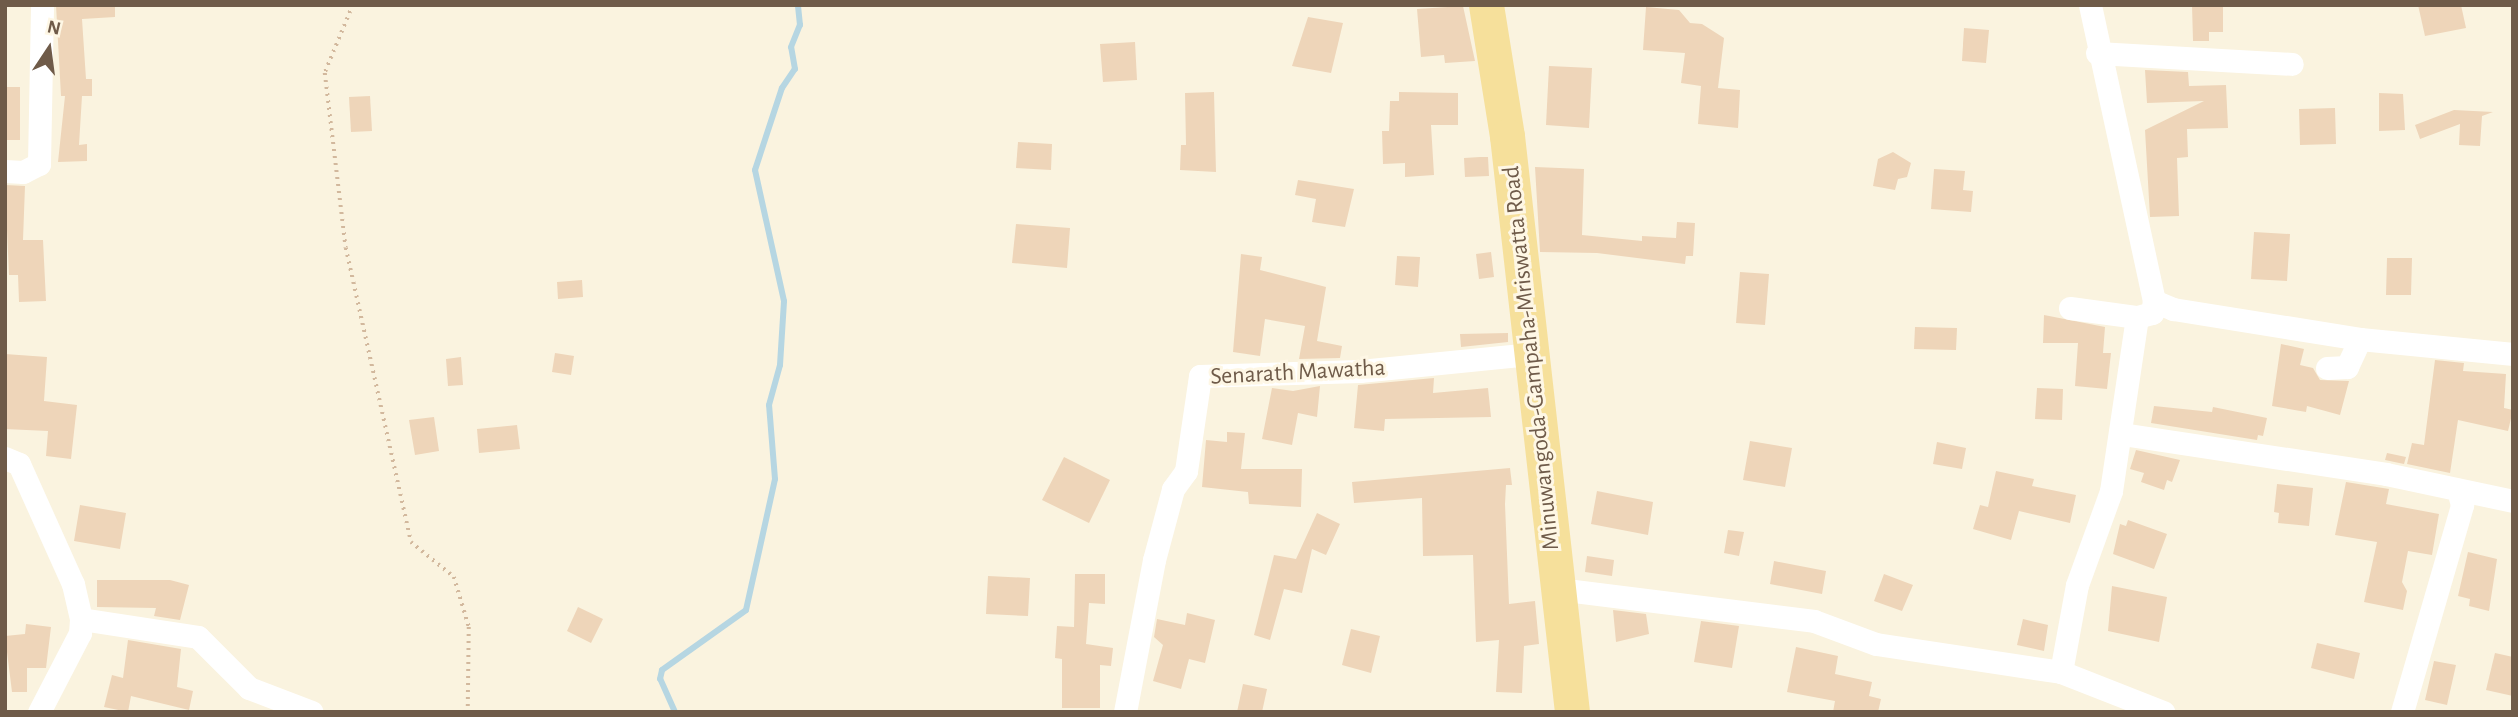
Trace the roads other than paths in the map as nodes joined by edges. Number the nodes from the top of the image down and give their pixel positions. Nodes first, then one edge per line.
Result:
1 (42, 5) edge
2 (1486, 5) edge
3 (2090, 5) edge
4 (2097, 53) junction
5 (2292, 64) dead end
6 (5, 171) edge
7 (2070, 308) dead end
8 (2145, 309) junction
9 (2360, 339) junction
10 (1531, 354) junction
11 (2513, 354) edge
12 (2327, 368) dead end
13 (2122, 434) junction
14 (5, 458) edge
15 (2458, 490) junction
16 (2513, 501) edge
17 (1558, 589) junction
18 (81, 626) junction
19 (2061, 672) junction
20 (39, 712) edge
21 (312, 712) edge
22 (1125, 712) edge
23 (1572, 712) edge
24 (2163, 712) edge
25 (2402, 712) edge

1 - 6 street
2 - 10 main road, Minuwangoda-Gampaha-Mriswatta Road
3 - 4 street
4 - 5 street
4 - 8 street
7 - 8 street
8 - 9 street
8 - 13 street
9 - 11 street
9 - 12 street
10 - 17 main road, Minuwangoda-Gampaha-Mriswatta Road
10 - 22 street, Senarath Mawatha
13 - 15 street
13 - 19 street
14 - 18 street
15 - 16 street
15 - 25 street
17 - 19 street
17 - 23 main road, Minuwangoda-Gampaha-Mriswatta Road
18 - 20 street
18 - 21 street
19 - 24 street

